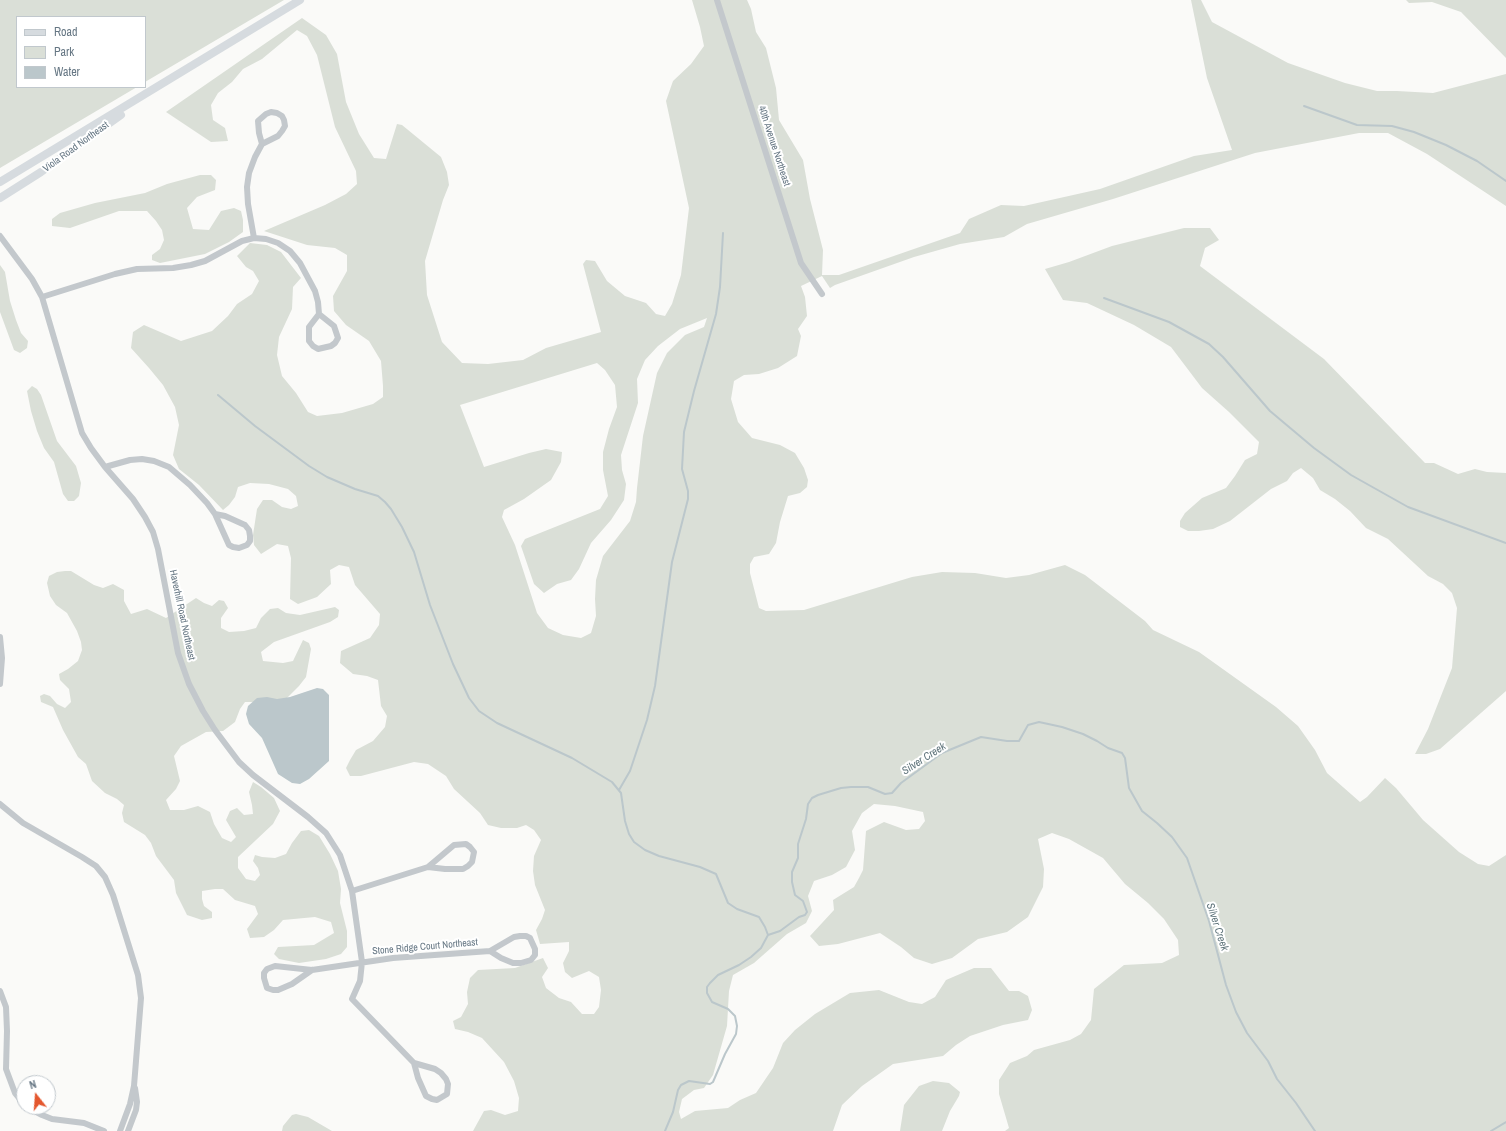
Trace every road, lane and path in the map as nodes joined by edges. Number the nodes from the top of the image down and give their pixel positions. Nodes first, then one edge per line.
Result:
1 (300, 0) edge
2 (717, 0) edge
3 (150, 92) junction
4 (262, 144) junction
5 (0, 182) edge
6 (0, 198) edge
7 (0, 236) edge
8 (254, 238) junction
9 (822, 294) dead end
10 (42, 297) junction
11 (319, 314) junction
12 (105, 467) junction
13 (215, 514) junction
14 (0, 638) edge
15 (0, 684) edge
16 (0, 804) edge
17 (428, 867) junction
18 (352, 890) junction
19 (490, 951) junction
20 (362, 962) junction
21 (312, 970) junction
22 (0, 992) edge
23 (414, 1063) junction
24 (134, 1086) junction
25 (16, 1094) edge
26 (42, 1115) edge
27 (104, 1131) edge
28 (120, 1131) edge
29 (128, 1131) edge

1 - 3 main road, Viola Road Northeast
2 - 9 street, 40th Avenue Northeast
3 - 5 main road, Viola Road Northeast
3 - 6 main road, Viola Road Northeast
4 - 4 street
4 - 8 street
7 - 10 street, Haverhill Road Northeast
8 - 10 street
8 - 11 street
10 - 12 street, Haverhill Road Northeast
11 - 11 street
12 - 13 street
12 - 18 street, Haverhill Road Northeast
13 - 13 street
14 - 15 street
16 - 24 street
17 - 17 street
17 - 18 street
18 - 20 street, Haverhill Road Northeast
19 - 19 street, Stone Ridge Court Northeast
19 - 20 street, Stone Ridge Court Northeast
20 - 21 street, Stone Ridge Court Northeast
20 - 23 street, Haverhill Road Northeast
21 - 21 street
22 - 25 street
23 - 23 street
24 - 28 street
24 - 29 street
26 - 27 street

